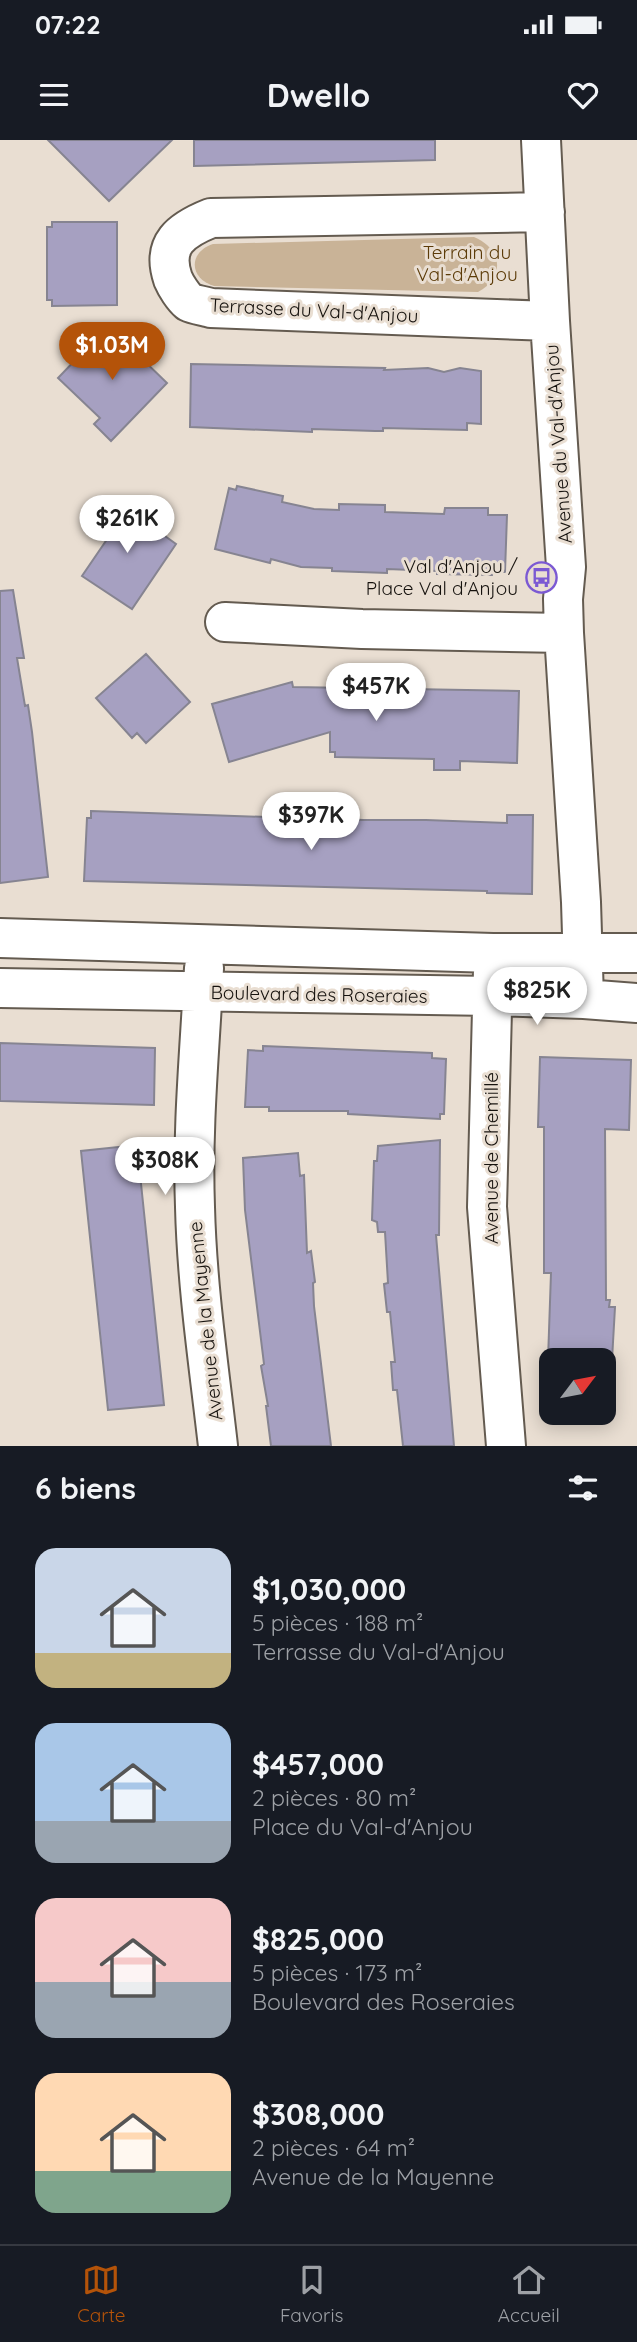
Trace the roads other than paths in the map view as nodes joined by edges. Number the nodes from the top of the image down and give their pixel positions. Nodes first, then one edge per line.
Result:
1 (541, 140) edge
2 (545, 212) junction
3 (550, 320) junction
4 (225, 622) dead end
5 (564, 633) junction
6 (0, 938) edge
7 (205, 944) junction
8 (493, 953) junction
9 (583, 953) junction
10 (637, 953) edge
11 (0, 988) edge
12 (202, 992) junction
13 (492, 996) junction
14 (584, 999) junction
15 (637, 1003) edge
16 (218, 1446) edge
17 (506, 1446) edge

1 - 2 street, Avenue du Val-d'Anjou
2 - 3 street, Avenue du Val-d'Anjou
2 - 3 street, Terrasse du Val-d'Anjou
3 - 5 street, Avenue du Val-d'Anjou
4 - 5 street
5 - 9 street, Avenue du Val-d'Anjou
6 - 7 street
7 - 8 street
7 - 12 street, Avenue de la Mayenne
8 - 9 street
8 - 13 street, Avenue de Chemillé
9 - 10 street
9 - 14 street, Avenue du Val-d'Anjou
11 - 12 street, Boulevard des Roseraies
12 - 13 street, Boulevard des Roseraies
12 - 16 street, Avenue de la Mayenne
13 - 14 street, Boulevard des Roseraies
13 - 17 street, Avenue de Chemillé
14 - 15 street, Boulevard des Roseraies

